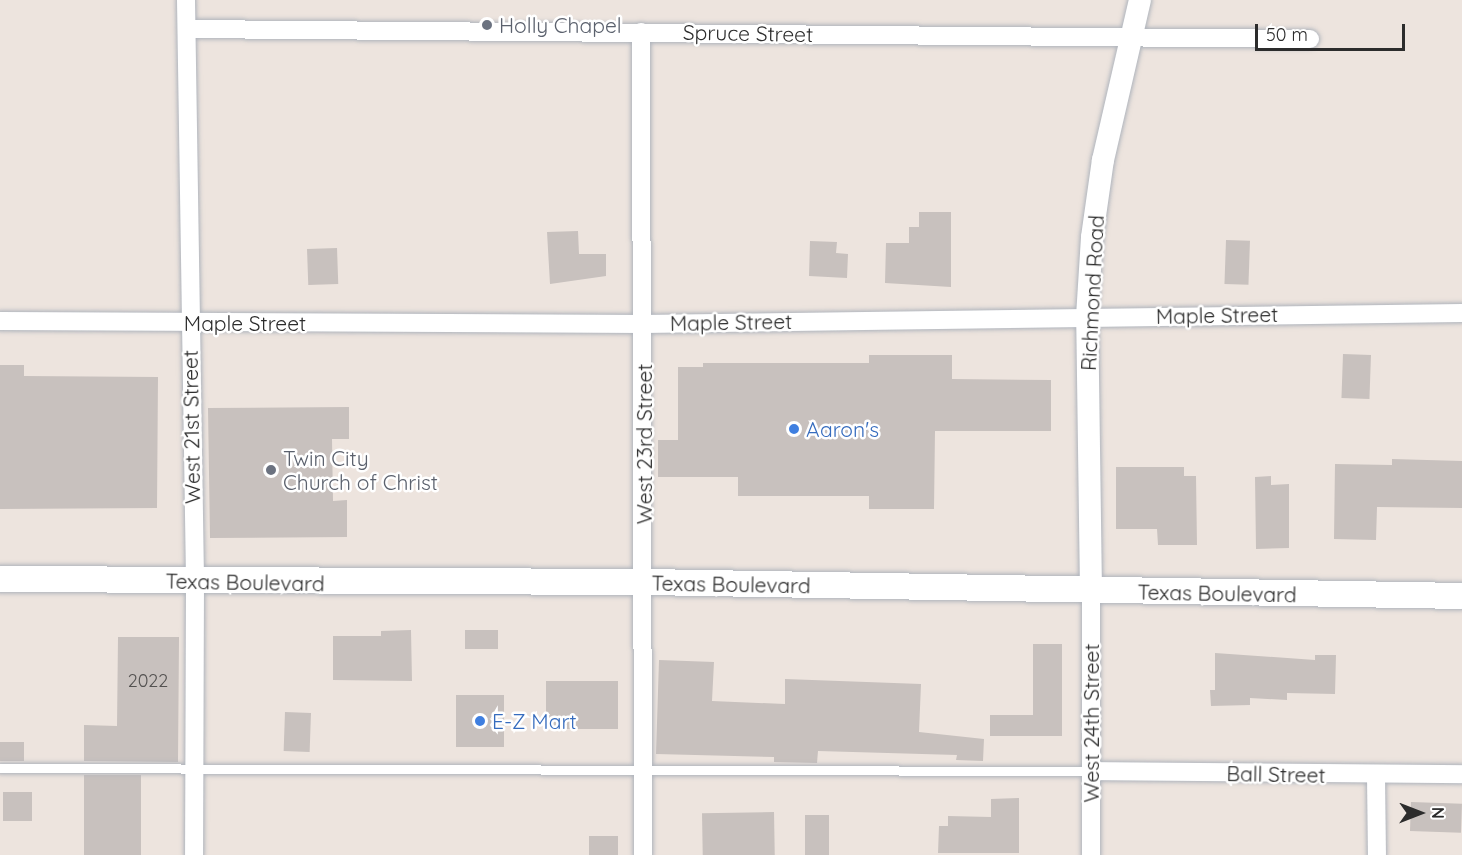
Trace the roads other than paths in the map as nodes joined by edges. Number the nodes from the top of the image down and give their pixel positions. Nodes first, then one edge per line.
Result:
1 (186, 0) edge
2 (1140, 0) edge
3 (187, 29) junction
4 (641, 32) junction
5 (1130, 37) junction
6 (1310, 39) dead end
7 (1462, 313) edge
8 (1087, 316) junction
9 (0, 321) edge
10 (189, 323) junction
11 (643, 324) junction
12 (0, 579) edge
13 (195, 582) junction
14 (645, 582) junction
15 (1091, 591) junction
16 (1462, 596) edge
17 (0, 768) edge
18 (194, 769) junction
19 (644, 770) junction
20 (1090, 771) junction
21 (1462, 774) edge
22 (1376, 776) junction
23 (194, 855) edge
24 (643, 855) edge
25 (1091, 855) edge
26 (1377, 855) edge

1 - 3 street, West 21st Street
2 - 5 street, Richmond Road
3 - 4 street, Spruce Street
3 - 10 street, West 21st Street
4 - 5 street, Spruce Street
4 - 11 street, West 23rd Street
5 - 6 street, Spruce Street
5 - 8 street, Richmond Road
7 - 8 street, Maple Street
8 - 11 street, Maple Street
8 - 15 street, Richmond Road
9 - 10 street, Maple Street
10 - 11 street, Maple Street
10 - 13 street, West 21st Street
11 - 14 street, West 23rd Street
12 - 13 main road, Texas Boulevard
13 - 14 main road, Texas Boulevard
13 - 18 street, West 21st Street
14 - 15 main road, Texas Boulevard
14 - 19 street, West 23rd Street
15 - 16 main road, Texas Boulevard
15 - 20 street, West 24th Street
17 - 18 lane
18 - 19 lane
18 - 23 street, West 21st Street
19 - 20 lane
19 - 24 street, West 23rd Street
20 - 22 street, Ball Street
20 - 25 street, West 24th Street
21 - 22 street, Ball Street
22 - 26 street

